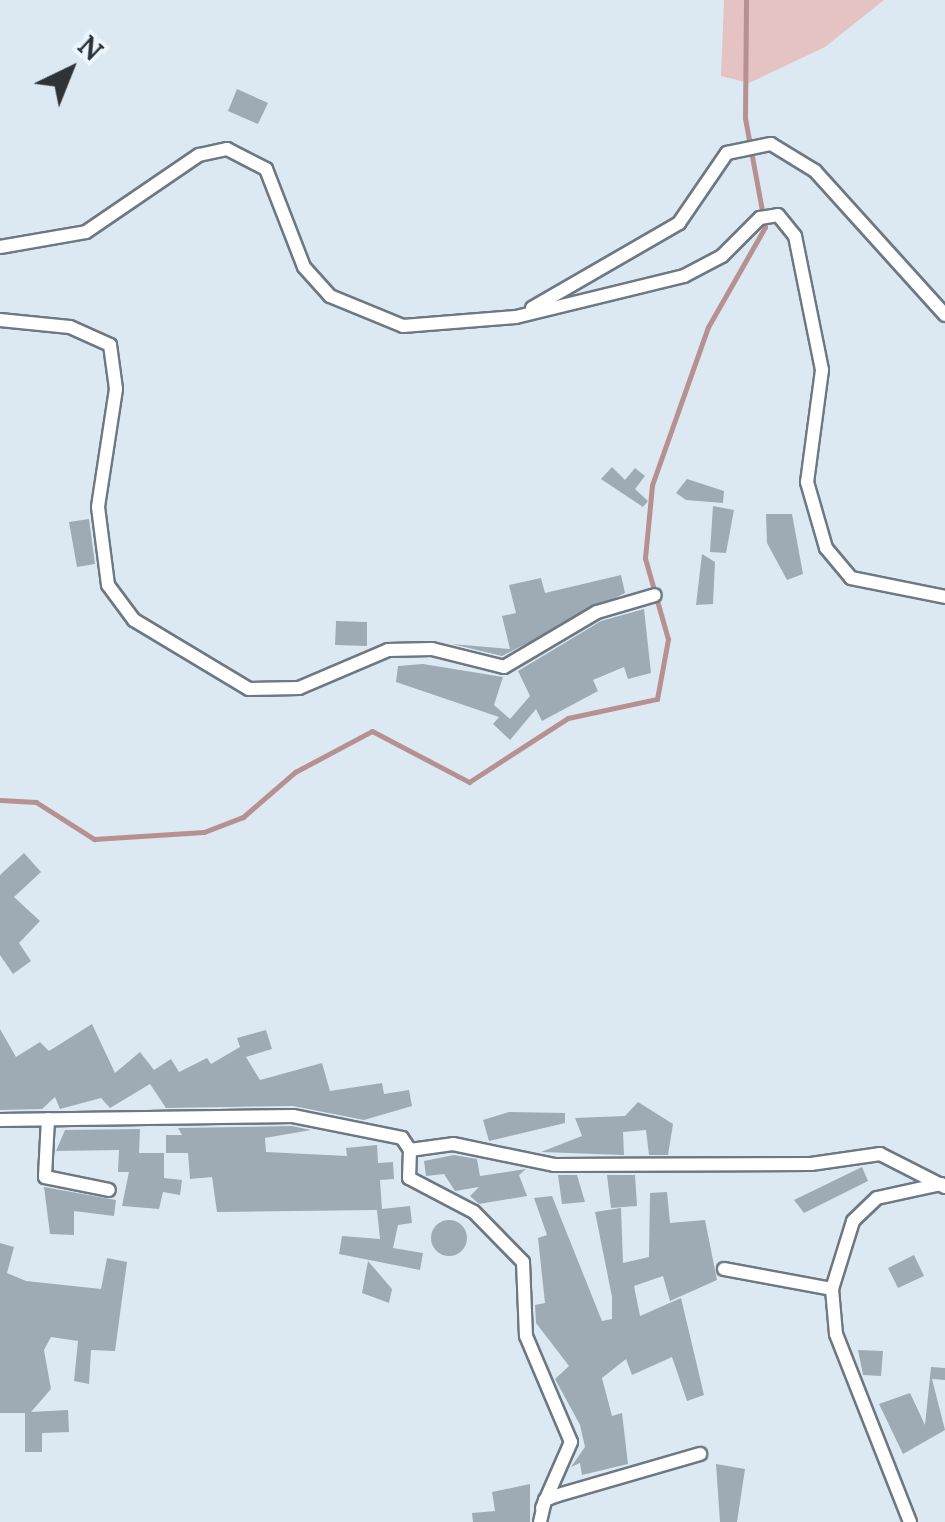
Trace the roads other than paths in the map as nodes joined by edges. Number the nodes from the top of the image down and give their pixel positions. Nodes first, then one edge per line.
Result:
1 (0, 248) edge
2 (945, 315) edge
3 (516, 317) junction
4 (0, 320) edge
5 (655, 594) dead end
6 (945, 597) edge
7 (48, 1119) junction
8 (0, 1120) edge
9 (410, 1150) junction
10 (944, 1185) edge
11 (110, 1190) dead end
12 (724, 1269) dead end
13 (832, 1288) junction
14 (700, 1454) dead end
15 (541, 1515) edge
16 (910, 1522) edge

1 - 3 street
2 - 3 street
3 - 6 street
4 - 5 street
7 - 8 street
7 - 9 street
7 - 11 street
9 - 10 street
9 - 15 street
10 - 13 street
12 - 13 street
13 - 16 street
14 - 15 street

